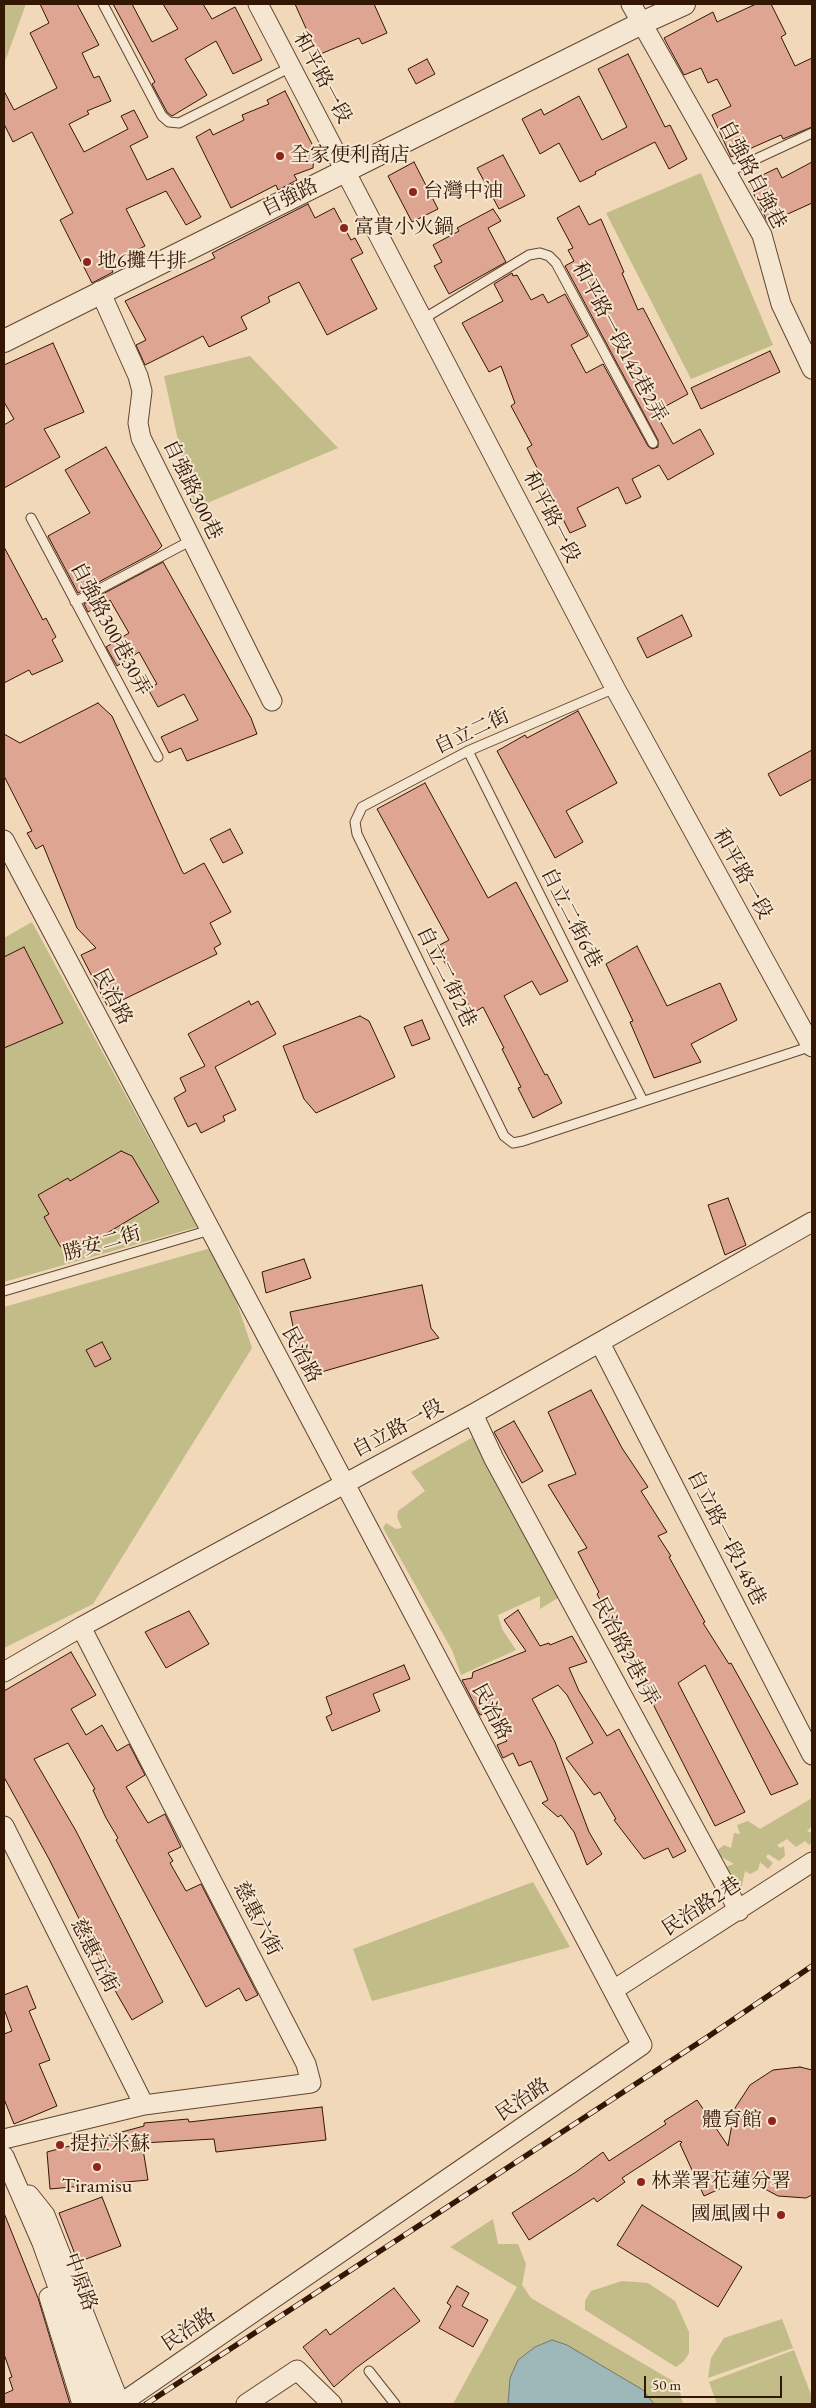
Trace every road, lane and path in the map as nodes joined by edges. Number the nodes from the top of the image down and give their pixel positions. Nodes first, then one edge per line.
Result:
1 (103, 4) edge
2 (258, 4) edge
3 (684, 4) edge
4 (637, 13) edge
5 (291, 68) junction
6 (812, 133) edge
7 (345, 170) junction
8 (728, 172) junction
9 (100, 291) junction
10 (423, 319) junction
11 (4, 341) edge
12 (810, 360) edge
13 (654, 443) dead end
14 (31, 518) dead end
15 (192, 540) junction
16 (75, 602) junction
17 (615, 688) junction
18 (272, 701) dead end
19 (468, 751) junction
20 (158, 756) dead end
21 (355, 822) joint
22 (4, 840) edge
23 (812, 1047) edge
24 (643, 1101) junction
25 (812, 1222) edge
26 (210, 1230) junction
27 (4, 1291) edge
28 (600, 1342) junction
29 (473, 1414) junction
30 (344, 1484) junction
31 (81, 1627) junction
32 (4, 1672) edge
33 (812, 1755) edge
34 (4, 1826) edge
35 (812, 1862) edge
36 (739, 1911) junction
37 (615, 1989) junction
38 (144, 2105) junction
39 (4, 2140) edge
40 (4, 2156) edge
41 (14, 2176) junction
42 (369, 2371) dead end
43 (82, 2404) edge
44 (100, 2404) edge
45 (120, 2404) edge
46 (246, 2404) edge
47 (332, 2404) edge
48 (395, 2404) edge

1 - 5 lane
2 - 5 street, 和平路一段
3 - 4 street, 自強路
4 - 7 street, 自強路
4 - 8 street, 自強路自強巷
5 - 7 street, 和平路一段
6 - 8 lane
7 - 9 street, 自強路
7 - 10 street, 和平路一段
8 - 12 street, 自強路自強巷
9 - 11 street, 自強路
9 - 15 street, 自強路300巷
10 - 13 lane, 和平路一段142巷2弄
10 - 17 street, 和平路一段
14 - 16 lane, 自強路300巷30弄
15 - 16 lane
15 - 18 street, 自強路300巷
16 - 20 lane, 自強路300巷30弄
17 - 19 lane, 自立二街
17 - 23 street, 和平路一段
19 - 21 lane, 自立二街
19 - 24 lane, 自立二街6巷
21 - 24 lane, 自立二街2巷
22 - 26 street, 民治路
23 - 24 lane
25 - 28 street, 自立路一段
26 - 27 lane, 勝安二街
26 - 30 street, 民治路
28 - 29 street, 自立路一段
28 - 33 street, 自立路一段148巷
29 - 30 street, 自立路一段
29 - 36 street, 民治路2巷1弄
30 - 31 street, 自立路一段
30 - 37 street, 民治路
31 - 32 street, 自立路一段
31 - 38 street, 慈惠六街
34 - 38 street, 慈惠五街
35 - 36 street, 民治路2巷
36 - 37 street, 民治路2巷
37 - 45 street, 民治路
38 - 39 street
40 - 41 street
41 - 43 street
41 - 44 street, 中原路
41 - 45 street
42 - 48 lane
46 - 47 street

